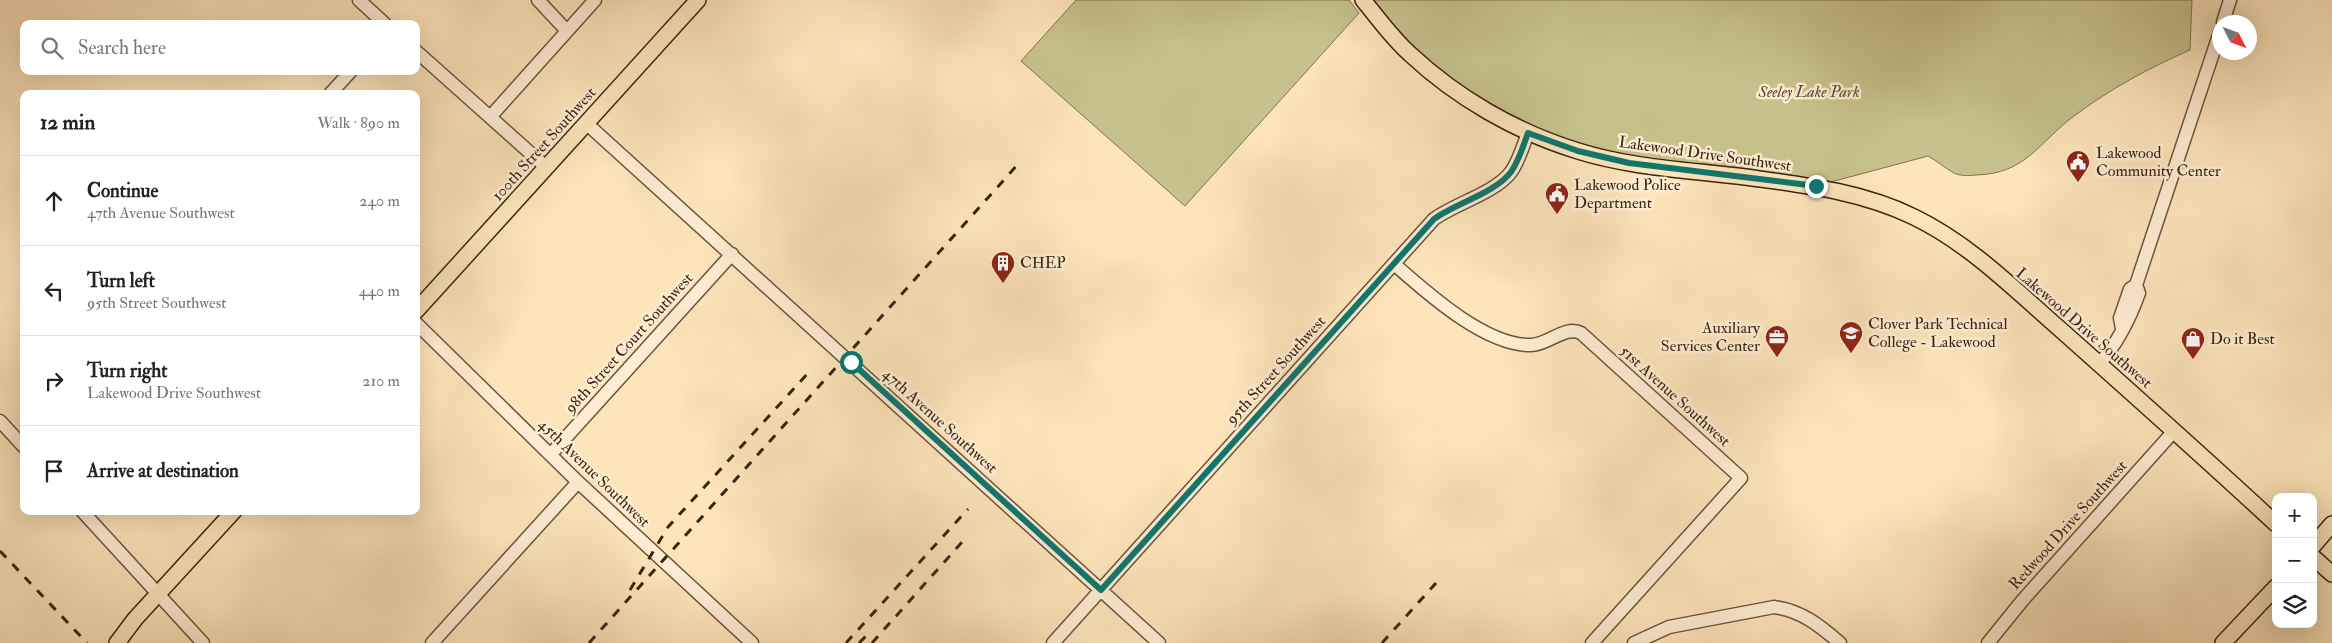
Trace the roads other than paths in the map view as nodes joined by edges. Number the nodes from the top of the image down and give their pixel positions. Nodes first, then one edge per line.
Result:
1 (359, 0) edge
2 (538, 0) edge
3 (595, 0) edge
4 (698, 0) edge
5 (1363, 0) edge
6 (2230, 0) edge
7 (2225, 15) edge
8 (381, 20) edge
9 (566, 30) junction
10 (420, 54) edge
11 (2212, 56) edge
12 (347, 75) edge
13 (334, 90) edge
14 (491, 116) junction
15 (586, 123) junction
16 (1528, 133) junction
17 (546, 167) junction
18 (732, 254) junction
19 (1394, 264) junction
20 (420, 307) edge
21 (420, 327) edge
22 (2099, 364) junction
23 (0, 421) edge
24 (2174, 431) junction
25 (20, 443) edge
26 (550, 454) junction
27 (578, 482) junction
28 (86, 515) edge
29 (230, 515) edge
30 (2272, 520) edge
31 (2332, 524) edge
32 (2317, 541) edge
33 (2317, 561) edge
34 (2332, 574) edge
35 (1101, 590) junction
36 (2272, 590) edge
37 (157, 593) junction
38 (117, 643) edge
39 (203, 643) edge
40 (432, 643) edge
41 (752, 643) edge
42 (1053, 643) edge
43 (1159, 643) edge
44 (1592, 643) edge
45 (1634, 643) edge
46 (1840, 643) edge
47 (1988, 643) edge
48 (2223, 643) edge

1 - 8 street
2 - 9 street
3 - 9 street
4 - 15 main road, 100th Street Southwest
5 - 16 main road, Lakewood Drive Southwest
6 - 7 street
9 - 14 street
10 - 14 street
11 - 22 street
12 - 13 street
14 - 17 street
15 - 17 main road, 100th Street Southwest
15 - 18 street, 47th Avenue Southwest
16 - 19 street, 95th Street Southwest
16 - 22 main road, Lakewood Drive Southwest
17 - 20 main road, 100th Street Southwest
18 - 26 street, 98th Street Court Southwest
18 - 35 street, 47th Avenue Southwest
19 - 35 street, 95th Street Southwest
19 - 44 street, 51st Avenue Southwest
21 - 26 street, 45th Avenue Southwest
22 - 24 main road, Lakewood Drive Southwest
23 - 25 street
24 - 30 main road, Lakewood Drive Southwest
24 - 47 street, Redwood Drive Southwest
26 - 27 street, 45th Avenue Southwest
27 - 40 street
27 - 41 street, 45th Avenue Southwest
28 - 37 street
29 - 37 main road
31 - 32 main road
33 - 34 main road
35 - 42 street, 95th Street Southwest
35 - 43 street, 47th Avenue Southwest
36 - 48 main road
37 - 38 main road
37 - 39 street
45 - 46 street

